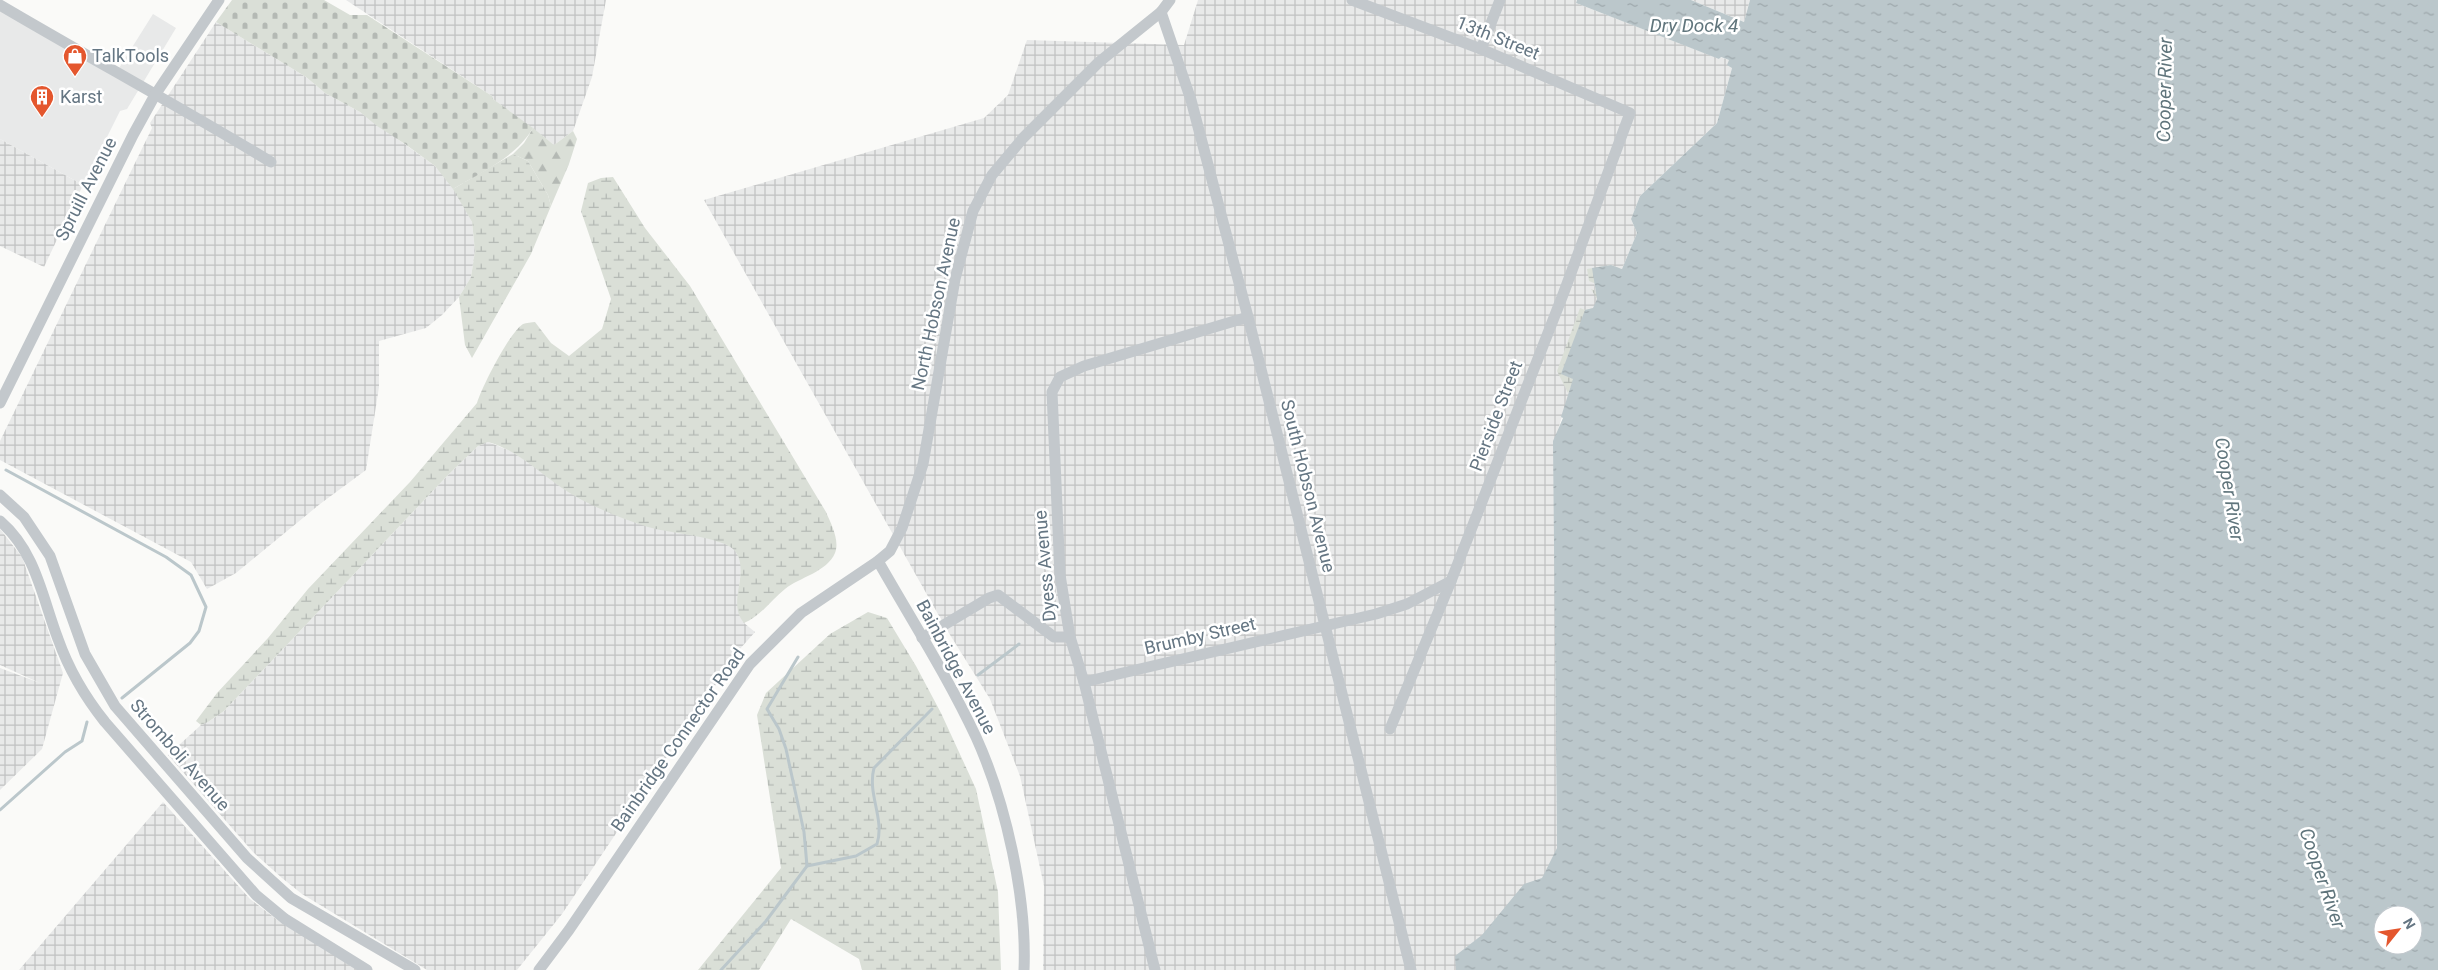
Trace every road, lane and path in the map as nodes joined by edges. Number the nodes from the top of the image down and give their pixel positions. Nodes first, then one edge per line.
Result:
1 (219, 0) edge
2 (1170, 0) edge
3 (1352, 0) edge
4 (1500, 0) edge
5 (0, 5) edge
6 (1161, 12) junction
7 (1481, 49) junction
8 (155, 95) junction
9 (1630, 113) joint
10 (271, 162) dead end
11 (1248, 317) junction
12 (0, 403) edge
13 (0, 495) edge
14 (0, 521) edge
15 (878, 561) junction
16 (1451, 581) junction
17 (1324, 625) junction
18 (1070, 637) junction
19 (922, 638) junction
20 (1084, 682) junction
21 (1390, 729) dead end
22 (367, 970) edge
23 (415, 970) edge
24 (539, 970) edge
25 (1024, 970) edge
26 (1155, 970) edge
27 (1411, 970) edge

1 - 8 street, Spruill Avenue
2 - 6 street, North Hobson Avenue
3 - 7 street, 13th Street
4 - 7 street
5 - 8 street
6 - 11 street, South Hobson Avenue
6 - 15 street, North Hobson Avenue
7 - 9 street, 13th Street
8 - 10 street
8 - 12 street, Spruill Avenue
9 - 16 street, Pierside Street
11 - 17 street, South Hobson Avenue
11 - 18 street, Dyess Avenue
13 - 23 street, Stromboli Avenue
14 - 22 street, Stromboli Avenue
15 - 19 street, Bainbridge Avenue
15 - 24 street, Bainbridge Connector Road
16 - 17 street, Brumby Street
16 - 21 street, Pierside Street
17 - 20 street, Brumby Street
17 - 27 street, South Hobson Avenue
18 - 19 street
18 - 20 street, Dyess Avenue
19 - 25 street, Bainbridge Avenue
20 - 26 street, Dyess Avenue

